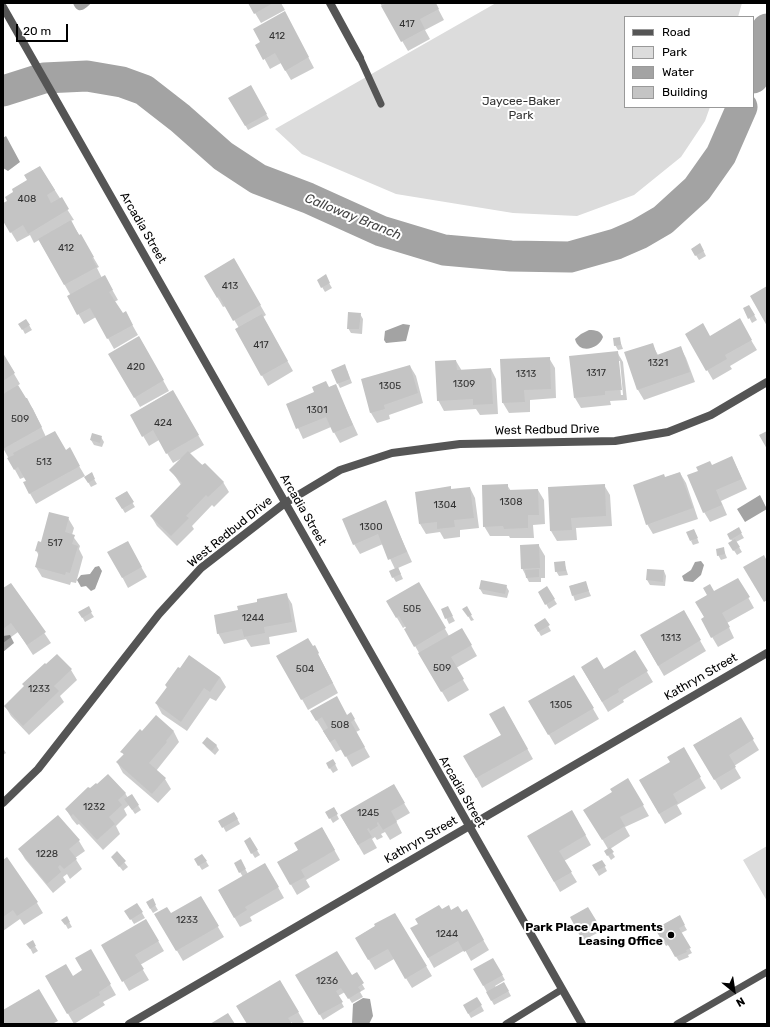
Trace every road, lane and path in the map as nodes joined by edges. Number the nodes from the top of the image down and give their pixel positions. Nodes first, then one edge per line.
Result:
1 (330, 3) edge
2 (3, 7) edge
3 (360, 58) joint
4 (381, 104) dead end
5 (767, 382) edge
6 (285, 503) junction
7 (767, 653) edge
8 (3, 803) edge
9 (468, 827) junction
10 (767, 972) edge
11 (561, 990) junction
12 (517, 1017) junction
13 (129, 1024) edge
14 (506, 1024) edge
15 (521, 1024) edge
16 (582, 1024) edge
17 (677, 1024) edge

1 - 3 street
2 - 6 street, Arcadia Street
3 - 4 lane
5 - 6 street, West Redbud Drive
6 - 8 street, West Redbud Drive
6 - 9 street, Arcadia Street
7 - 9 street, Kathryn Street
9 - 11 street, Arcadia Street
9 - 13 street, Kathryn Street
10 - 17 lane
11 - 12 lane
11 - 16 street, Arcadia Street
12 - 14 lane
12 - 15 lane

